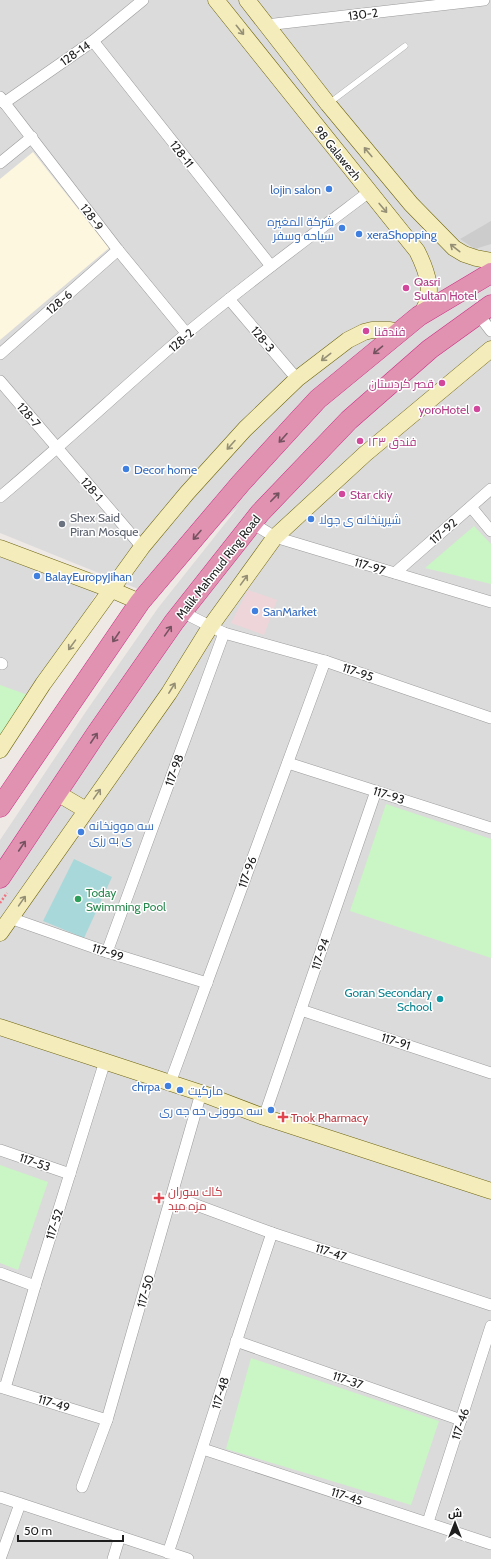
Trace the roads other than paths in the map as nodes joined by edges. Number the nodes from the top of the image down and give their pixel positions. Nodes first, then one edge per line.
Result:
1 (143, 0) edge
2 (216, 0) edge
3 (247, 0) edge
4 (484, 0) edge
5 (266, 25) junction
6 (278, 40) junction
7 (93, 41) junction
8 (406, 46) dead end
9 (258, 53) junction
10 (2, 100) edge
11 (328, 104) junction
12 (32, 137) junction
13 (0, 163) edge
14 (369, 192) junction
15 (118, 250) junction
16 (491, 261) edge
17 (271, 266) junction
18 (491, 273) edge
19 (229, 299) junction
20 (484, 309) edge
21 (419, 316) junction
22 (491, 331) edge
23 (399, 332) junction
24 (187, 334) junction
25 (491, 349) edge
26 (0, 354) edge
27 (297, 379) junction
28 (0, 381) edge
29 (58, 448) junction
30 (491, 489) edge
31 (0, 497) edge
32 (471, 507) junction
33 (252, 523) junction
34 (491, 531) edge
35 (275, 538) junction
36 (0, 548) edge
37 (142, 548) junction
38 (395, 573) junction
39 (112, 590) junction
40 (140, 602) junction
41 (491, 602) edge
42 (182, 612) junction
43 (217, 630) junction
44 (325, 661) junction
45 (491, 718) edge
46 (0, 750) edge
47 (288, 763) junction
48 (20, 777) junction
49 (0, 784) edge
50 (376, 791) junction
51 (57, 793) junction
52 (0, 807) edge
53 (86, 810) junction
54 (491, 828) edge
55 (0, 878) edge
56 (10, 918) junction
57 (0, 933) edge
58 (108, 952) junction
59 (207, 983) junction
60 (301, 1010) junction
61 (0, 1027) edge
62 (105, 1061) junction
63 (491, 1073) edge
64 (170, 1083) junction
65 (201, 1093) junction
66 (264, 1117) junction
67 (0, 1150) edge
68 (70, 1174) junction
69 (491, 1191) edge
70 (172, 1196) junction
71 (272, 1233) junction
72 (0, 1273) edge
73 (35, 1286) junction
74 (491, 1305) edge
75 (491, 1326) edge
76 (236, 1341) junction
77 (488, 1346) edge
78 (3, 1387) edge
79 (107, 1420) junction
80 (461, 1420) junction
81 (203, 1449) junction
82 (82, 1486) dead end
83 (0, 1497) edge
84 (20, 1504) junction
85 (428, 1522) junction
86 (120, 1536) junction
87 (491, 1544) edge
88 (168, 1553) junction
89 (0, 1559) edge
90 (113, 1559) edge
91 (188, 1559) edge

1 - 7 street, 128-14
2 -> 9 main road, 98 Galawezh
3 - 5 main road, 98 Galawezh
4 - 5 street, 130-2
5 - 6 main road, 98 Galawezh
6 - 9 main road
6 - 11 main road, 98 Galawezh
7 - 10 street, 128-14
7 - 17 street, 128-11
8 - 11 lane
9 - 14 main road, 98 Galawezh
10 - 12 street, 128-9
16 -> 11 main road, 98 Galawezh
12 - 13 street
12 - 15 street, 128-9
14 - 17 street, 128-2
14 -> 21 main road, 98 Galawezh
15 - 24 street, 128-9
15 - 26 street, 128-6
17 - 19 street, 128-2
18 - 21 highway
19 - 24 street, 128-2
19 - 27 street, 128-3
20 - 22 street
33 -> 20 highway, Malik Mahmud Ring Road
21 - 23 highway
23 -> 27 main road
23 -> 40 highway
24 - 29 street, 128-2
25 - 35 main road
27 -> 37 main road
28 - 29 street, 128-7
29 - 31 street, 128-2
29 - 37 street, 128-1
30 - 32 street, 117-92
32 - 34 street
32 - 38 street, 117-92
33 - 35 street, 117-97
33 - 42 highway, Malik Mahmud Ring Road
35 - 38 street, 117-97
43 -> 35 main road
36 - 39 main road
37 - 39 main road
38 - 41 street, 117-97
39 - 40 main road
39 -> 46 main road
40 -> 48 highway
42 - 43 street
51 -> 42 highway, Malik Mahmud Ring Road
43 - 44 street, 117-95
53 -> 43 main road
43 - 58 street, 117-98
44 - 45 street, 117-95
44 - 47 street, 117-96
47 - 50 street, 117-93
47 - 59 street, 117-96
48 - 49 highway
48 - 52 highway
50 - 54 street, 117-93
50 - 60 street, 117-94
51 - 53 main road
55 -> 51 highway, Malik Mahmud Ring Road
56 -> 53 main road
56 - 57 main road
56 - 58 street, 117-99
58 - 59 street, 117-99
59 - 64 street, 117-96
60 - 63 street, 117-91
60 - 66 street, 117-94
61 - 62 main road
62 - 64 main road
62 - 68 street, 117-52
64 - 65 main road
65 - 66 main road
65 - 70 street, 117-50
66 - 69 main road
67 - 68 street, 117-53
68 - 73 street, 117-52
70 - 71 street, 117-47
70 - 79 street, 117-50
71 - 74 street, 117-47
71 - 76 street, 117-48
72 - 73 street
73 - 78 street, 117-52
75 - 77 street, 117-46
76 - 80 street, 117-37
76 - 81 street, 117-48
77 - 80 street, 117-46
78 - 79 street, 117-49
79 - 82 street, 117-50
80 - 85 street, 117-46
81 - 85 street, 117-45
81 - 88 street, 117-48
83 - 84 street
84 - 86 street
84 - 89 street
85 - 87 street, 117-45
86 - 88 street
86 - 90 street
88 - 91 street

